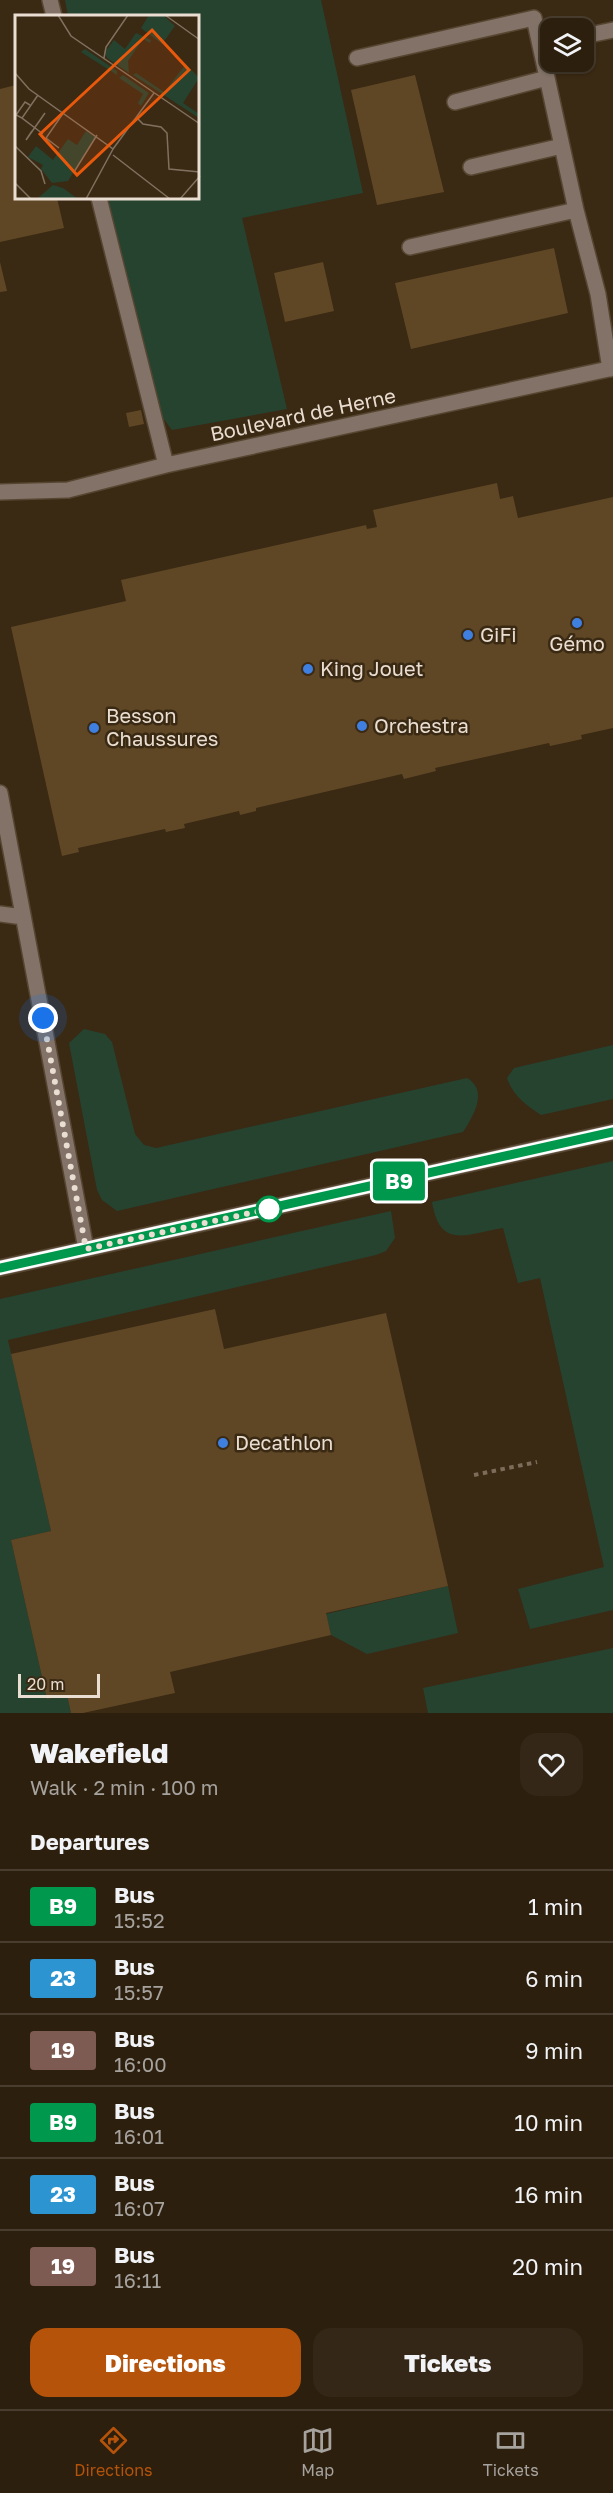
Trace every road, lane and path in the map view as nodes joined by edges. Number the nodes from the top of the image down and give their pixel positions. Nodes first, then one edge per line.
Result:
1 (50, 0) edge
2 (54, 15) edge
3 (613, 30) edge
4 (594, 34) edge
5 (357, 58) dead end
6 (547, 78) junction
7 (456, 102) dead end
8 (562, 146) junction
9 (471, 167) dead end
10 (100, 200) edge
11 (576, 210) junction
12 (410, 247) dead end
13 (611, 369) edge
14 (166, 465) junction
15 (0, 492) edge
16 (0, 793) edge
17 (0, 914) edge
18 (23, 918) junction
19 (613, 1132) edge
20 (86, 1249) junction
21 (0, 1268) edge
22 (537, 1462) dead end
23 (474, 1476) dead end

1 - 2 street
3 - 4 street
5 - 6 street
6 - 7 street
6 - 8 street
8 - 9 street
8 - 11 street
10 - 14 street
11 - 12 street
11 - 13 street
13 - 14 street, Boulevard de Herne
14 - 15 street, Boulevard de Herne
16 - 18 street
17 - 18 street
18 - 20 street
19 - 20 street
20 - 21 street
22 - 23 path

